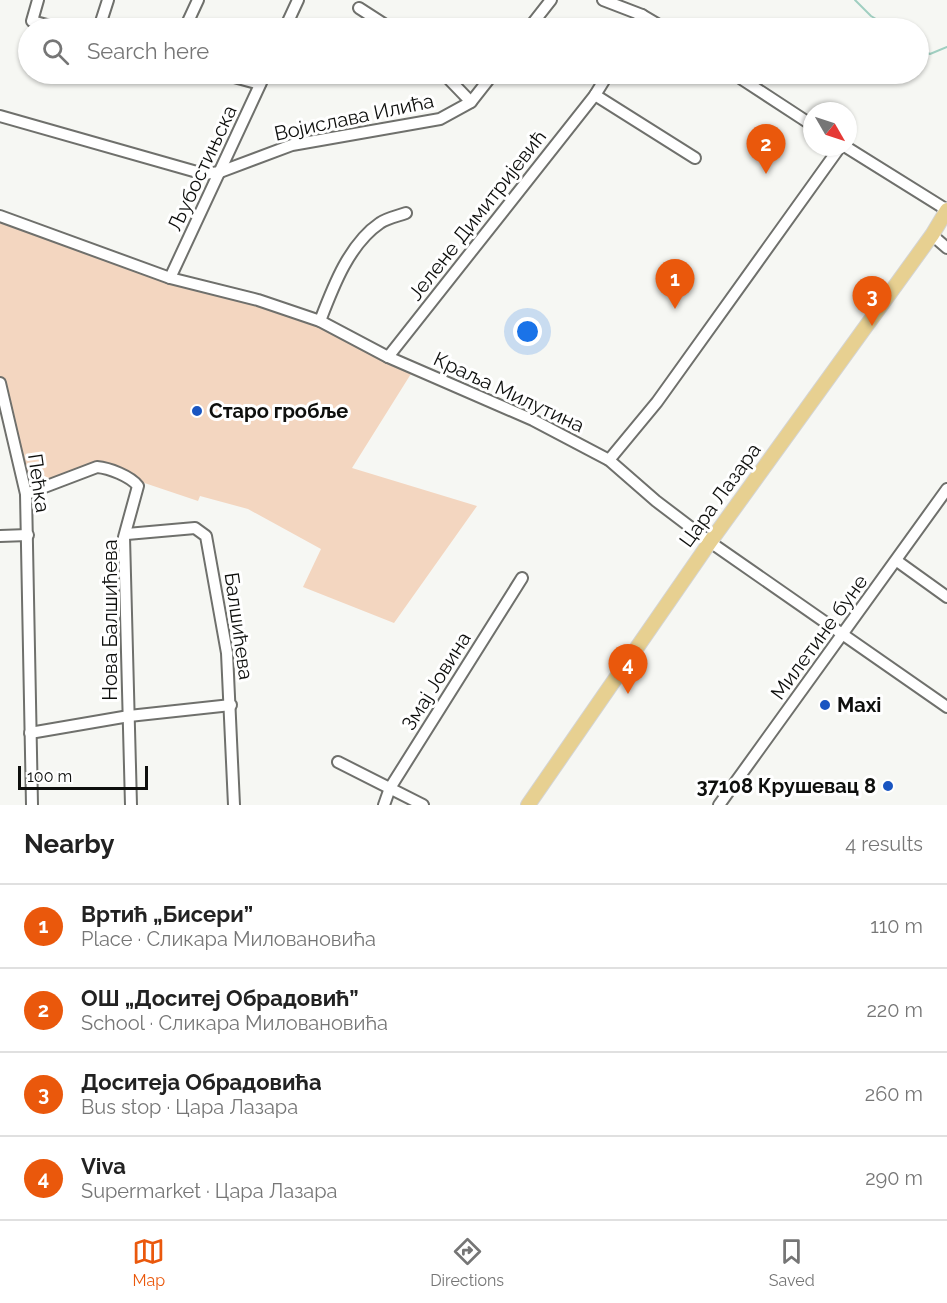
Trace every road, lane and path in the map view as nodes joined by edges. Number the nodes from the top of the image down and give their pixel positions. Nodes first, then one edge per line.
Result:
1 (38, 0) edge
2 (108, 0) edge
3 (198, 0) edge
4 (298, 0) edge
5 (551, 0) edge
6 (603, 0) edge
7 (359, 8) dead end
8 (642, 15) junction
9 (33, 18) edge
10 (102, 18) edge
11 (190, 18) edge
12 (290, 18) edge
13 (374, 18) edge
14 (537, 18) edge
15 (640, 18) edge
16 (647, 18) edge
17 (261, 84) edge
18 (454, 84) edge
19 (485, 84) edge
20 (602, 84) edge
21 (749, 84) edge
22 (595, 95) junction
23 (471, 102) junction
24 (0, 116) edge
25 (803, 119) edge
26 (857, 154) edge
27 (834, 156) edge
28 (694, 158) dead end
29 (220, 172) junction
30 (947, 210) edge
31 (406, 213) dead end
32 (0, 216) edge
33 (932, 235) junction
34 (947, 248) edge
35 (170, 278) junction
36 (320, 321) junction
37 (388, 357) junction
38 (0, 383) edge
39 (609, 460) junction
40 (946, 493) edge
41 (26, 494) junction
42 (127, 534) junction
43 (28, 535) junction
44 (0, 536) edge
45 (710, 542) junction
46 (897, 561) junction
47 (522, 578) dead end
48 (947, 597) edge
49 (842, 633) junction
50 (231, 705) junction
51 (947, 707) edge
52 (129, 716) junction
53 (30, 733) junction
54 (338, 762) dead end
55 (390, 788) junction
56 (32, 805) edge
57 (131, 805) edge
58 (234, 805) edge
59 (384, 805) edge
60 (423, 805) edge
61 (528, 805) edge
62 (719, 805) edge

1 - 9 street
2 - 10 street
3 - 11 street
4 - 12 street
5 - 14 street
6 - 8 street
7 - 13 street
8 - 15 street
8 - 16 street
17 - 29 street, Љубостињска
18 - 23 street
19 - 23 street, Војислава Илића
20 - 22 street, Јелене Димитријевић
21 - 25 street
22 - 28 street
22 - 37 street, Јелене Димитријевић
23 - 29 street, Војислава Илића
24 - 29 street, Војислава Илића
26 - 30 street
27 - 39 street
29 - 35 street, Љубостињска
30 - 33 main road, Цара Лазара
31 - 36 street
32 - 35 street, Краља Милутина
33 - 34 street
33 - 45 main road, Цара Лазара
35 - 36 street, Краља Милутина
36 - 37 street, Краља Милутина
37 - 39 street, Краља Милутина
38 - 41 street, Пећка
39 - 45 street, Краља Милутина
40 - 46 street, Милетине буне
41 - 42 street, Нова Балшићева
41 - 43 street, Пећка
42 - 50 street, Балшићева
42 - 52 street, Нова Балшићева
43 - 44 street
43 - 53 street, Пећка
45 - 49 street, Краља Милутина
45 - 61 main road, Цара Лазара
46 - 48 street
46 - 49 street, Милетине буне
47 - 55 street, Змај Јовина
49 - 51 street, Краља Милутина
49 - 62 street, Милетине буне
50 - 52 street
50 - 58 street, Балшићева
52 - 53 street
52 - 57 street, Нова Балшићева
53 - 56 street, Пећка
54 - 55 street
55 - 59 street, Змај Јовина
55 - 60 street

